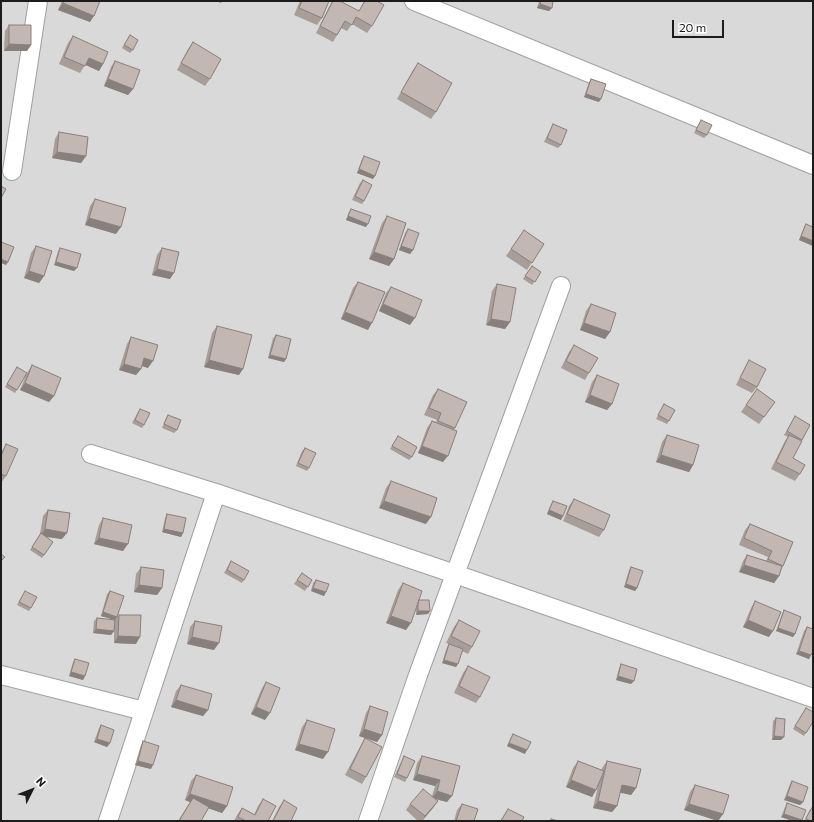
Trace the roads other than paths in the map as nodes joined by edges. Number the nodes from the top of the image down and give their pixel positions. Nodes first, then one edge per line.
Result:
1 (38, 1) edge
2 (414, 1) edge
3 (813, 165) edge
4 (12, 171) dead end
5 (561, 286) dead end
6 (92, 454) dead end
7 (216, 493) junction
8 (455, 574) junction
9 (1, 674) edge
10 (813, 698) edge
11 (144, 711) junction
12 (108, 821) edge
13 (368, 821) edge

1 - 4 street
2 - 3 street
5 - 8 street
6 - 7 street
7 - 8 street
7 - 11 street
8 - 10 street
8 - 13 street
9 - 11 street
11 - 12 street

